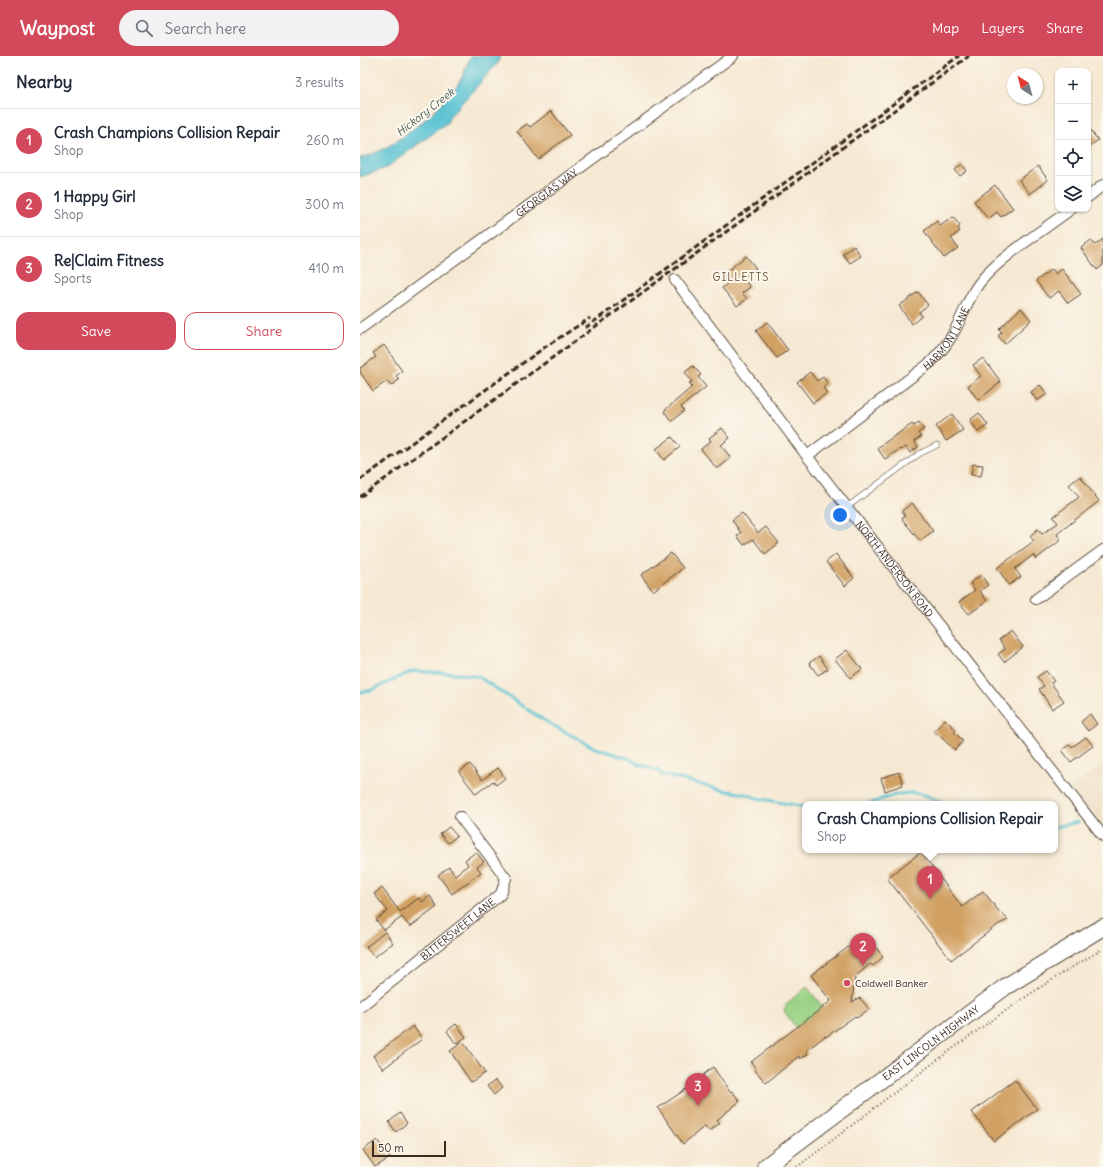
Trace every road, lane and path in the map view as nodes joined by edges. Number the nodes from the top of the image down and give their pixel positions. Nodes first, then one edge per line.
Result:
1 (734, 56) edge
2 (1103, 185) edge
3 (1091, 195) edge
4 (1068, 212) edge
5 (675, 280) dead end
6 (360, 329) edge
7 (937, 445) dead end
8 (807, 456) junction
9 (847, 507) junction
10 (1103, 550) edge
11 (1036, 599) dead end
12 (460, 817) dead end
13 (1103, 836) edge
14 (1103, 927) edge
15 (1103, 949) edge
16 (360, 1007) edge
17 (765, 1167) edge
18 (797, 1167) edge

1 - 6 street, GEORGIAS WAY
2 - 3 street
4 - 8 street, HARMONI LANE
5 - 8 street, NORTH ANDERSON ROAD
7 - 9 lane
8 - 9 street, NORTH ANDERSON ROAD
9 - 13 street, NORTH ANDERSON ROAD
10 - 11 street
12 - 16 street, BITTERSWEET LANE
14 - 17 main road, EAST LINCOLN HIGHWAY
15 - 18 path

